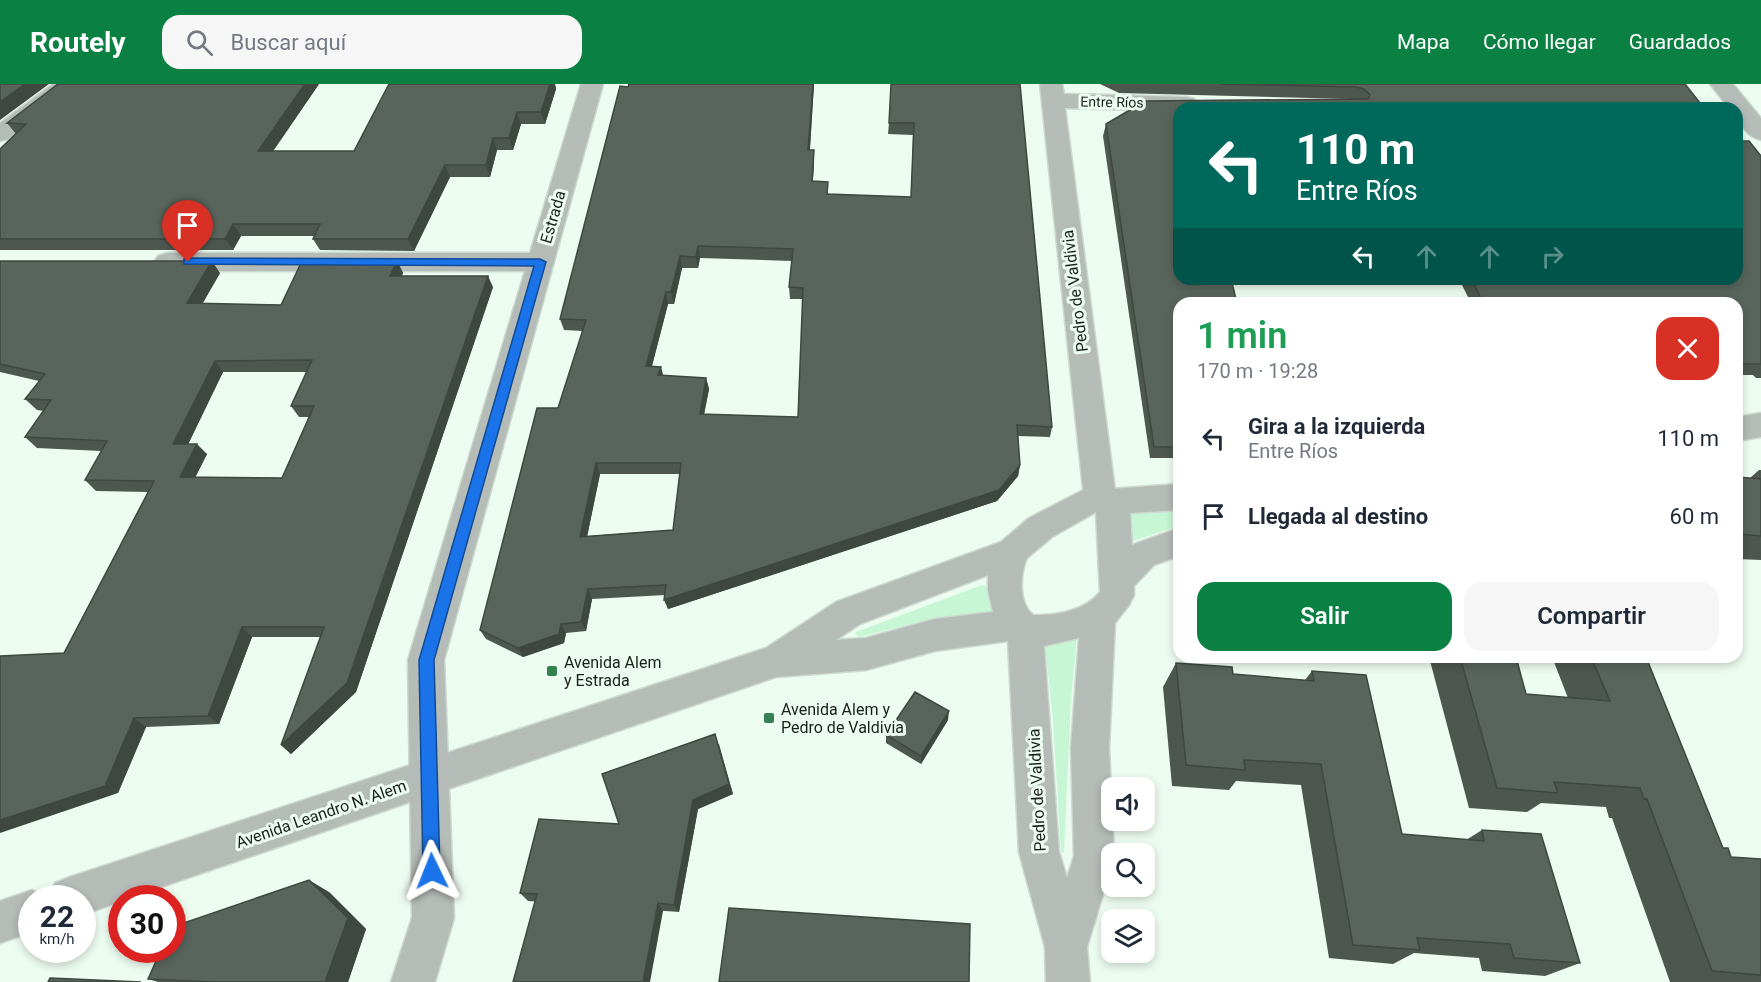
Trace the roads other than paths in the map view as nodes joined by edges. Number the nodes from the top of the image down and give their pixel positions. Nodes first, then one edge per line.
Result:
1 (67, 84) edge
2 (592, 84) edge
3 (1721, 84) edge
4 (1052, 92) edge
5 (1173, 102) edge
6 (1734, 102) edge
7 (0, 134) edge
8 (141, 262) edge
9 (540, 262) junction
10 (1761, 425) edge
11 (1743, 428) edge
12 (1173, 497) edge
13 (1103, 500) junction
14 (1173, 544) edge
15 (1012, 552) junction
16 (1119, 579) junction
17 (1098, 616) junction
18 (1021, 627) junction
19 (776, 661) junction
20 (429, 778) junction
21 (96, 889) edge
22 (18, 916) edge
23 (0, 922) edge
24 (1067, 964) edge
25 (413, 982) edge

1 - 7 street
2 - 9 street, Estrada
3 - 6 street
4 - 5 street, Entre Ríos
4 - 13 street, Pedro de Valdivia
8 - 9 street
9 - 20 street, Estrada
10 - 11 street
12 - 13 street
13 - 15 street
13 - 16 street
14 - 16 street
15 - 18 street
15 - 19 street, Avenida Leandro N. Alem
16 - 17 street
17 - 18 street
17 - 24 street, Pedro de Valdivia
18 - 19 street, Avenida Leandro N. Alem
18 - 24 street, Pedro de Valdivia
19 - 20 street, Avenida Leandro N. Alem
20 - 21 street, Avenida Leandro N. Alem
20 - 25 street, Estrada
22 - 23 street

